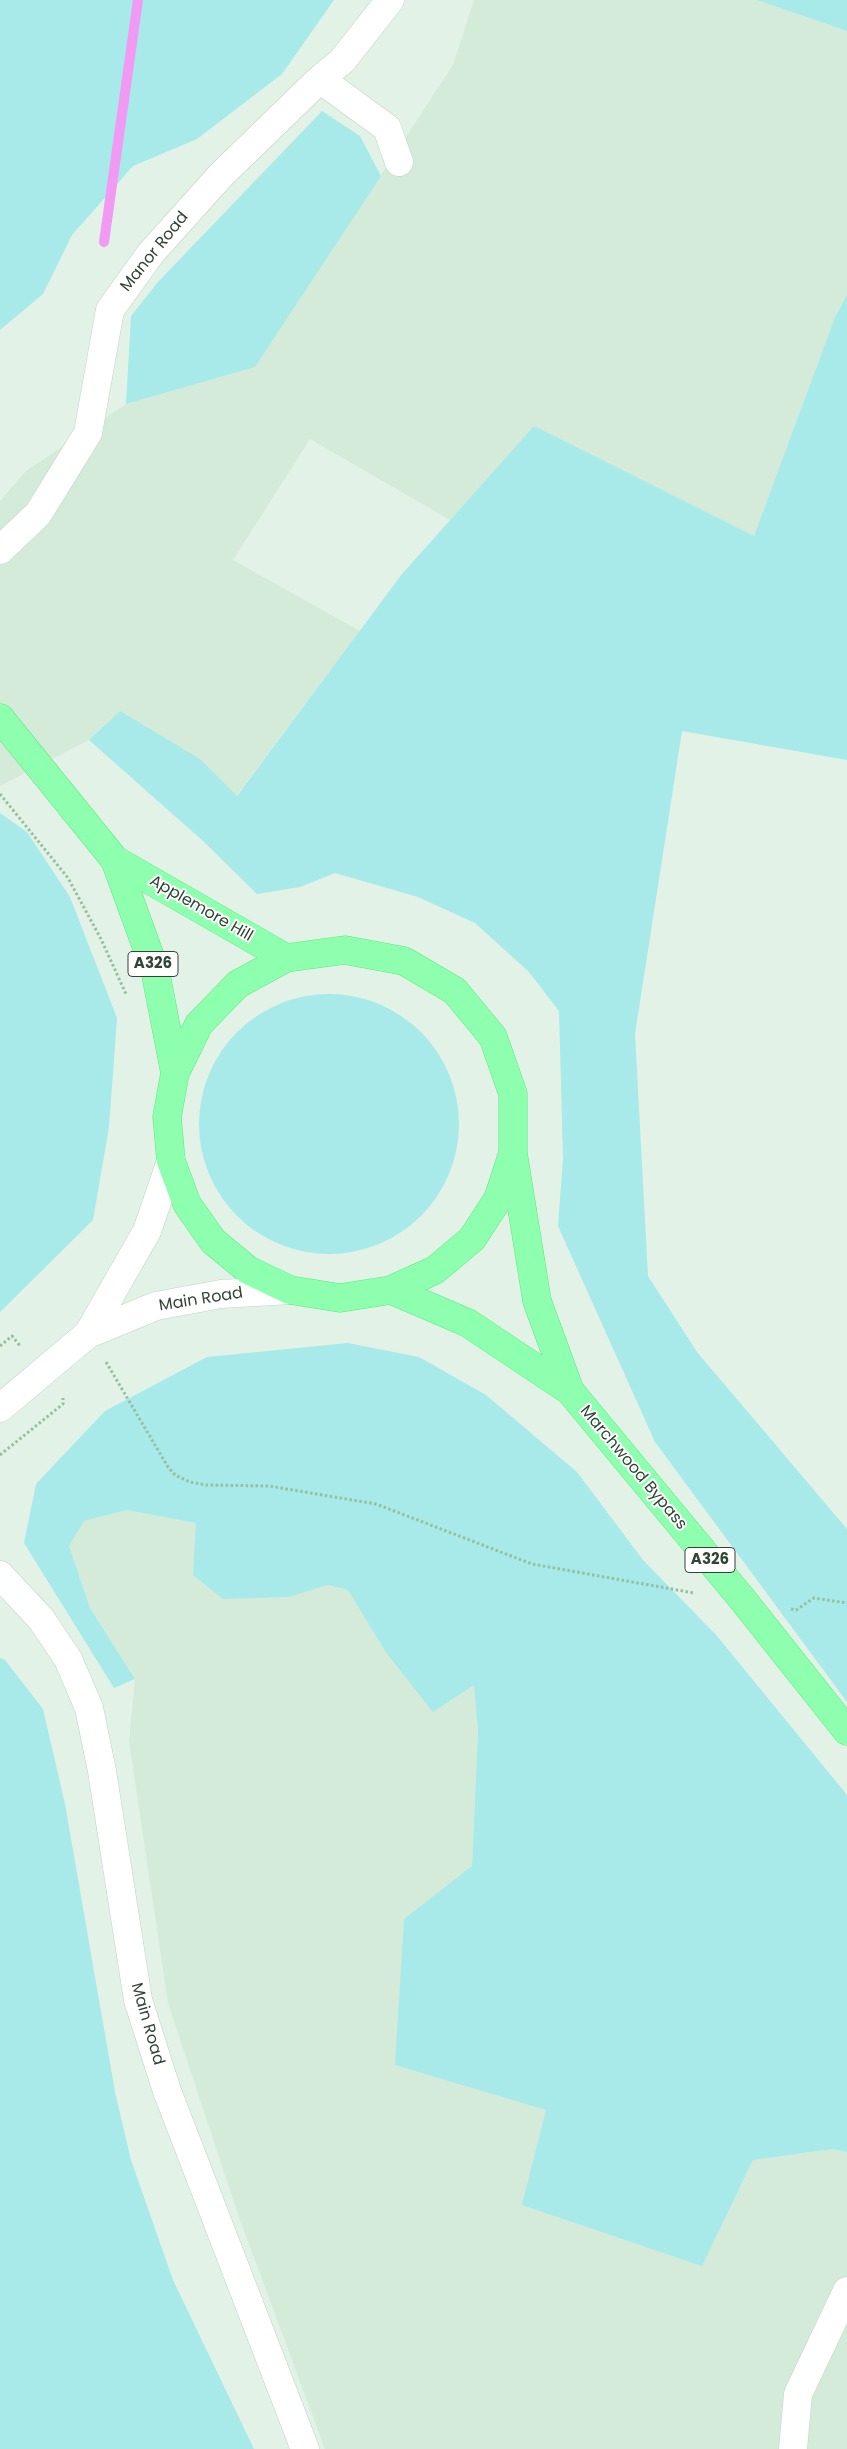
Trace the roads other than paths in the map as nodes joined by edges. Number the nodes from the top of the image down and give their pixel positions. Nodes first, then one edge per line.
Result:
1 (390, 0) edge
2 (320, 79) junction
3 (399, 162) dead end
4 (0, 550) edge
5 (0, 718) edge
6 (115, 860) junction
7 (286, 958) junction
8 (175, 1073) junction
9 (513, 1153) junction
10 (171, 1161) junction
11 (290, 1290) junction
12 (391, 1290) junction
13 (88, 1334) junction
14 (570, 1391) junction
15 (0, 1408) edge
16 (0, 1575) edge
17 (847, 1731) edge
18 (847, 2291) edge
19 (305, 2449) edge
20 (793, 2449) edge

1 - 2 street, Manor Road
2 - 3 street
2 - 4 street, Manor Road
5 - 6 main road, Applemore Hill / A326
6 - 7 main road, Applemore Hill / A326
6 - 8 main road, Applemore Hill / A326
7 - 8 main road
7 - 9 main road
8 - 10 main road
9 - 12 main road
9 - 14 main road, Marchwood Bypass / A326
10 - 11 main road
10 - 13 street, Main Road
11 - 12 main road
11 - 13 street, Main Road
12 - 14 main road, Marchwood Bypass / A326
13 - 15 street, Main Road
14 - 17 main road, Marchwood Bypass / A326
16 - 19 street, Main Road
18 - 20 street

